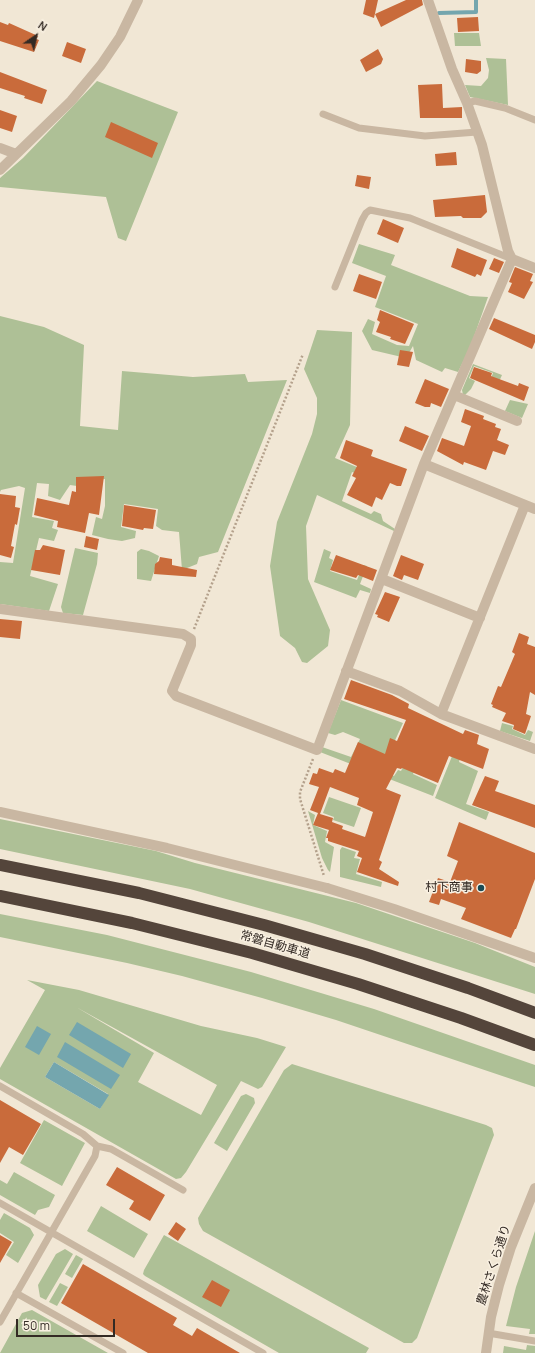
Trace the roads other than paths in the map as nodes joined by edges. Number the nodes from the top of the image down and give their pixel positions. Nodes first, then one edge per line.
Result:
1 (138, 0) edge
2 (428, 0) edge
3 (467, 102) junction
4 (323, 114) dead end
5 (535, 120) edge
6 (477, 132) junction
7 (0, 148) edge
8 (16, 154) junction
9 (0, 170) edge
10 (512, 259) junction
11 (535, 268) edge
12 (335, 286) dead end
13 (454, 395) junction
14 (517, 422) dead end
15 (424, 464) junction
16 (525, 505) junction
17 (535, 509) edge
18 (382, 579) junction
19 (0, 609) edge
20 (480, 618) junction
21 (346, 671) junction
22 (441, 714) junction
23 (535, 749) edge
24 (0, 812) edge
25 (0, 865) edge
26 (0, 896) edge
27 (535, 958) edge
28 (535, 1013) edge
29 (535, 1045) edge
30 (0, 1086) edge
31 (97, 1146) junction
32 (535, 1188) edge
33 (183, 1190) dead end
34 (0, 1203) edge
35 (51, 1233) junction
36 (16, 1293) junction
37 (0, 1322) edge
38 (488, 1333) junction
39 (535, 1341) edge
40 (123, 1353) edge
41 (263, 1353) edge
42 (486, 1353) edge

1 - 8 street
2 - 3 street
3 - 5 lane
3 - 6 street
4 - 6 lane
6 - 10 street
7 - 8 street
8 - 9 street
10 - 11 street
10 - 12 lane
10 - 13 street
13 - 14 street
13 - 15 street
15 - 16 street
15 - 18 street
16 - 17 street
16 - 20 street
18 - 20 street
18 - 21 street
19 - 21 street
20 - 22 street
21 - 22 street
22 - 23 street
24 - 27 street
25 - 28 highway, 常磐自動車道
26 - 29 highway, 常磐自動車道
30 - 31 lane
31 - 33 lane
31 - 35 lane
32 - 38 street, 農林さくら通り
34 - 35 lane
35 - 36 lane
35 - 41 lane
36 - 37 lane
36 - 40 lane
38 - 39 lane
38 - 42 street, 農林さくら通り

